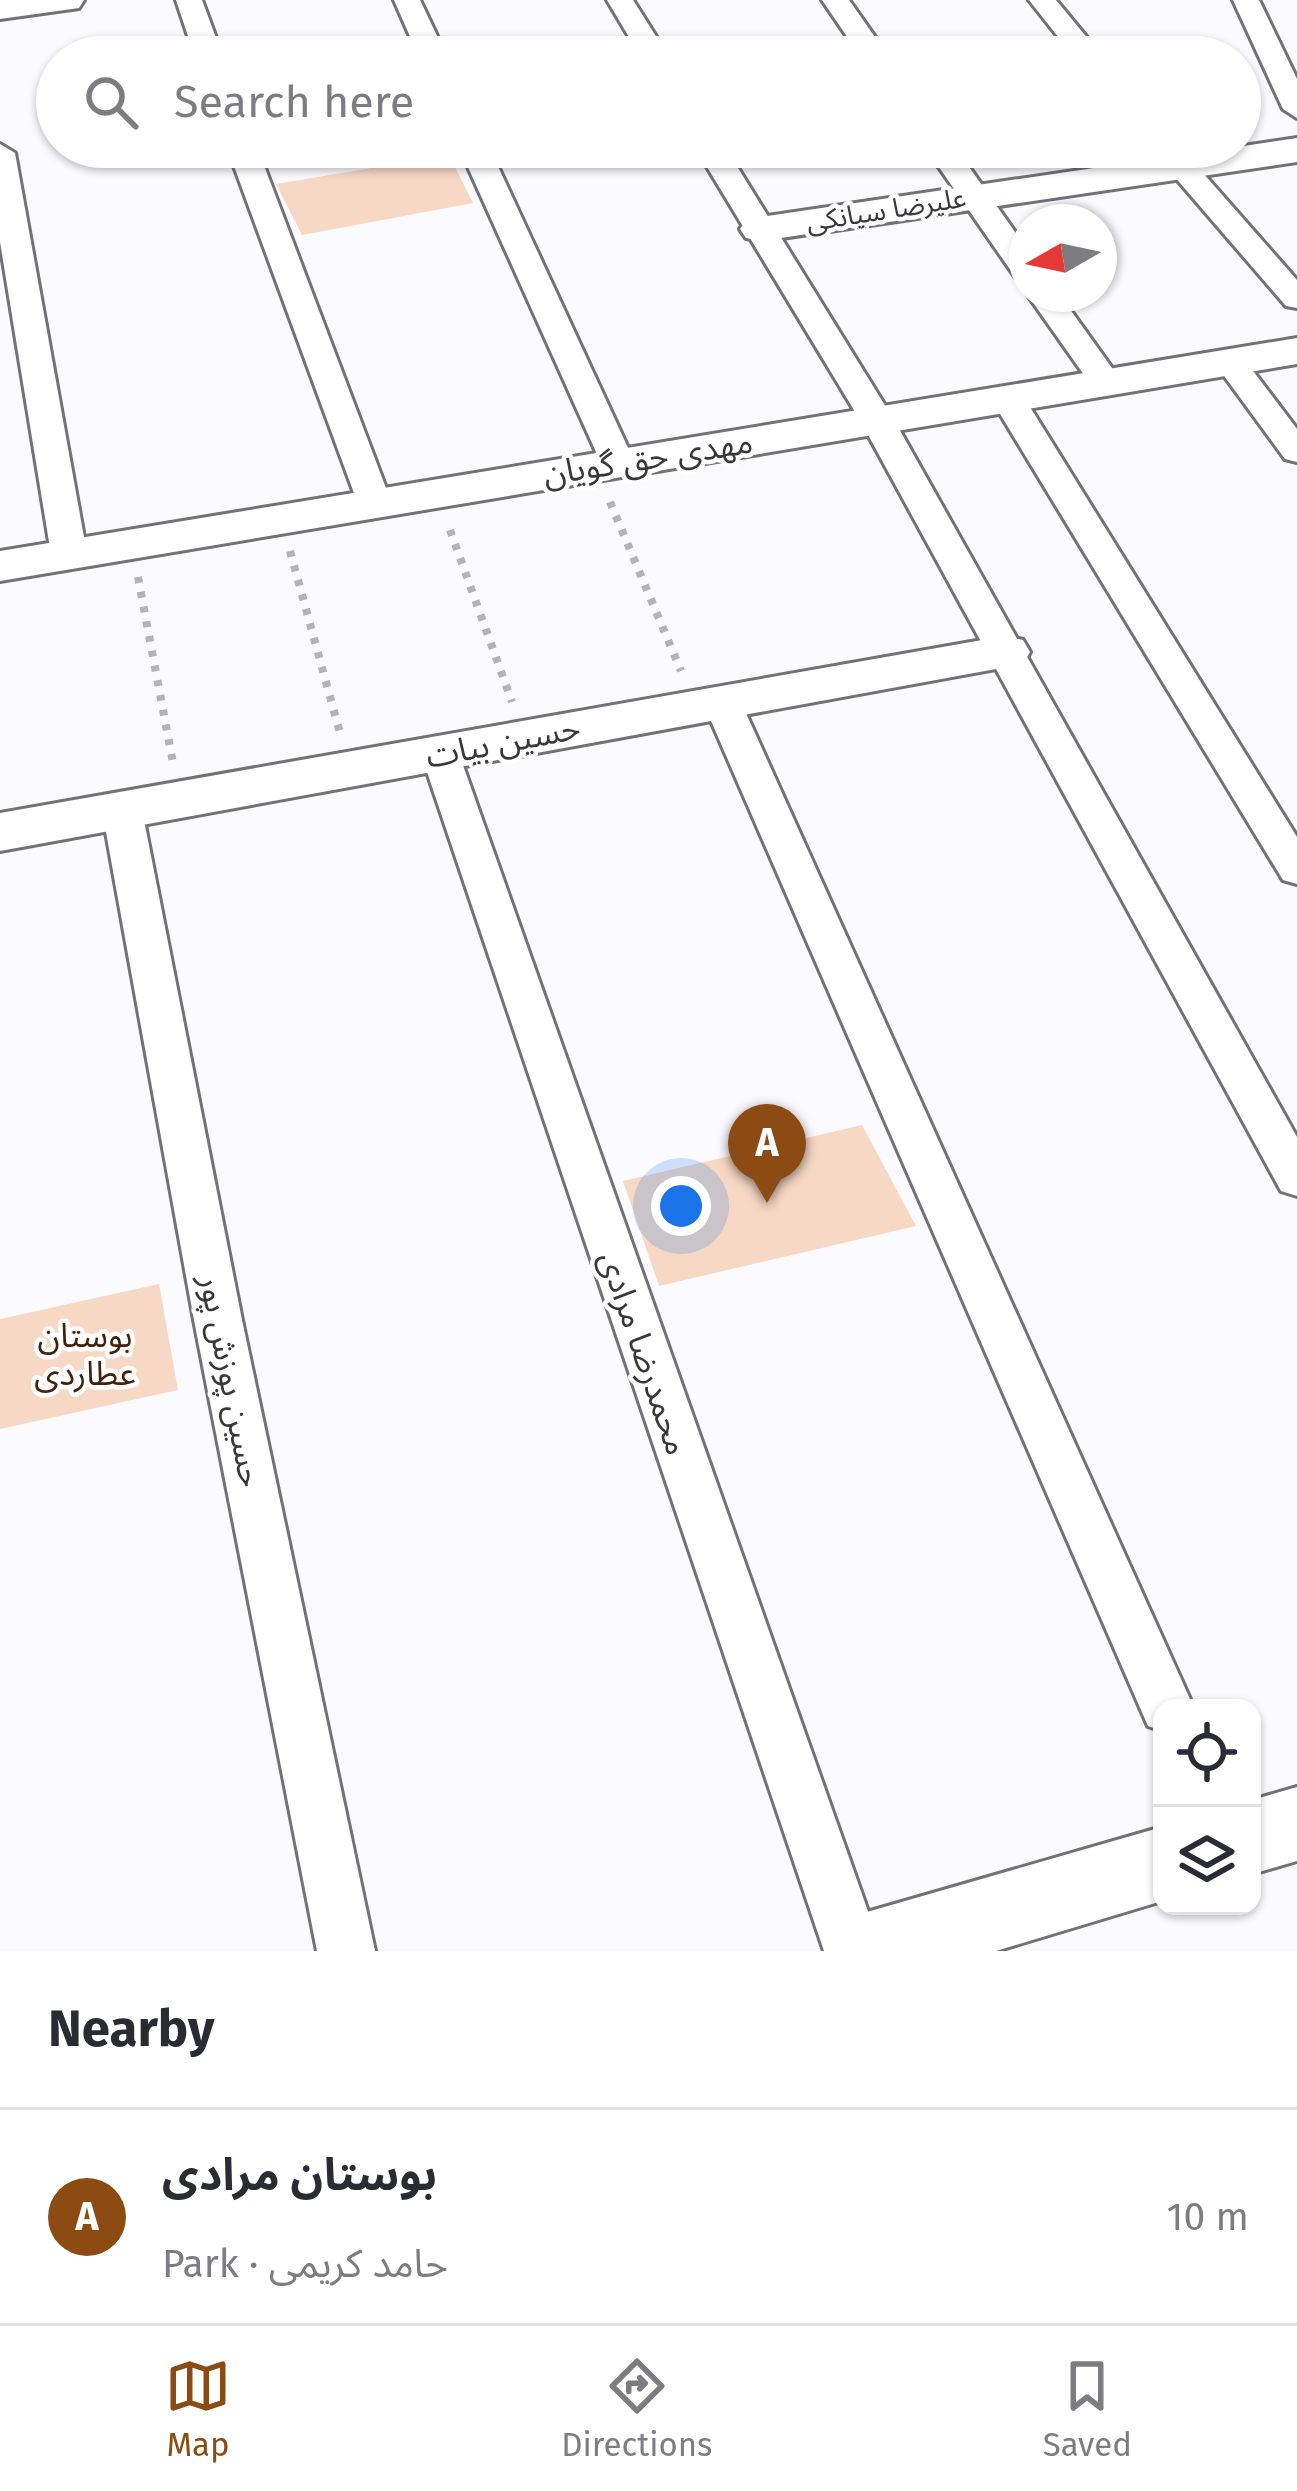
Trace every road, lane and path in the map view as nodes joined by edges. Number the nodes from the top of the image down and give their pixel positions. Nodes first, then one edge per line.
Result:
1 (61, 0) edge
2 (189, 0) edge
3 (407, 0) edge
4 (620, 0) edge
5 (835, 0) edge
6 (1042, 0) edge
7 (1246, 0) edge
8 (0, 8) edge
9 (202, 36) edge
10 (423, 36) edge
11 (642, 36) edge
12 (860, 36) edge
13 (1072, 36) edge
14 (1297, 109) edge
15 (1297, 150) edge
16 (1261, 152) edge
17 (0, 153) edge
18 (250, 168) edge
19 (483, 168) edge
20 (723, 168) edge
21 (955, 168) edge
22 (1121, 168) edge
23 (1182, 168) edge
24 (975, 196) junction
25 (761, 229) junction
26 (1009, 245) edge
27 (1297, 298) edge
28 (1056, 312) edge
29 (1297, 351) edge
30 (1230, 362) junction
31 (1106, 382) junction
32 (1008, 398) junction
33 (878, 420) junction
34 (1297, 452) edge
35 (607, 465) junction
36 (437, 493) junction
37 (375, 504) junction
38 (281, 519) junction
39 (132, 544) junction
40 (69, 554) junction
41 (0, 566) edge
42 (1005, 652) junction
43 (708, 703) junction
44 (525, 737) junction
45 (440, 754) junction
46 (350, 770) junction
47 (180, 800) junction
48 (122, 810) junction
49 (0, 832) edge
50 (1297, 870) edge
51 (1297, 1178) edge
52 (1163, 1699) edge
53 (1297, 1824) edge
54 (1261, 1834) edge
55 (1153, 1867) edge
56 (346, 1951) edge
57 (853, 1951) edge
58 (867, 1951) edge

1 - 8 street
2 - 9 street
3 - 10 street
4 - 11 street
5 - 12 street
6 - 13 street
7 - 14 street
15 - 16 street, علیرضا سیانکی
17 - 40 street
18 - 37 street
19 - 35 street
20 - 25 street
21 - 24 street
22 - 24 street, علیرضا سیانکی
23 - 27 street
24 - 25 street, علیرضا سیانکی
24 - 26 street
25 - 33 street
28 - 31 street
29 - 30 street, مهدی حق گویان
30 - 31 street, مهدی حق گویان
30 - 34 street
31 - 32 street, مهدی حق گویان
32 - 33 street, مهدی حق گویان
32 - 50 street
33 - 35 street, مهدی حق گویان
33 - 42 street
35 - 36 street, مهدی حق گویان
35 - 43 path
36 - 37 street, مهدی حق گویان
36 - 44 path
37 - 38 street, مهدی حق گویان
38 - 39 street, مهدی حق گویان
38 - 46 path
39 - 40 street, مهدی حق گویان
39 - 47 path
40 - 41 street, مهدی حق گویان
42 - 43 street, حسین بیات
42 - 51 street
43 - 44 street, حسین بیات
43 - 52 street
44 - 45 street, حسین بیات
45 - 46 street, حسین بیات
45 - 57 street, محمدرضا مرادی
46 - 47 street, حسین بیات
47 - 48 street, حسین بیات
48 - 49 street, حسین بیات
48 - 56 street, حسین پوزش پور
53 - 54 street
55 - 58 street

